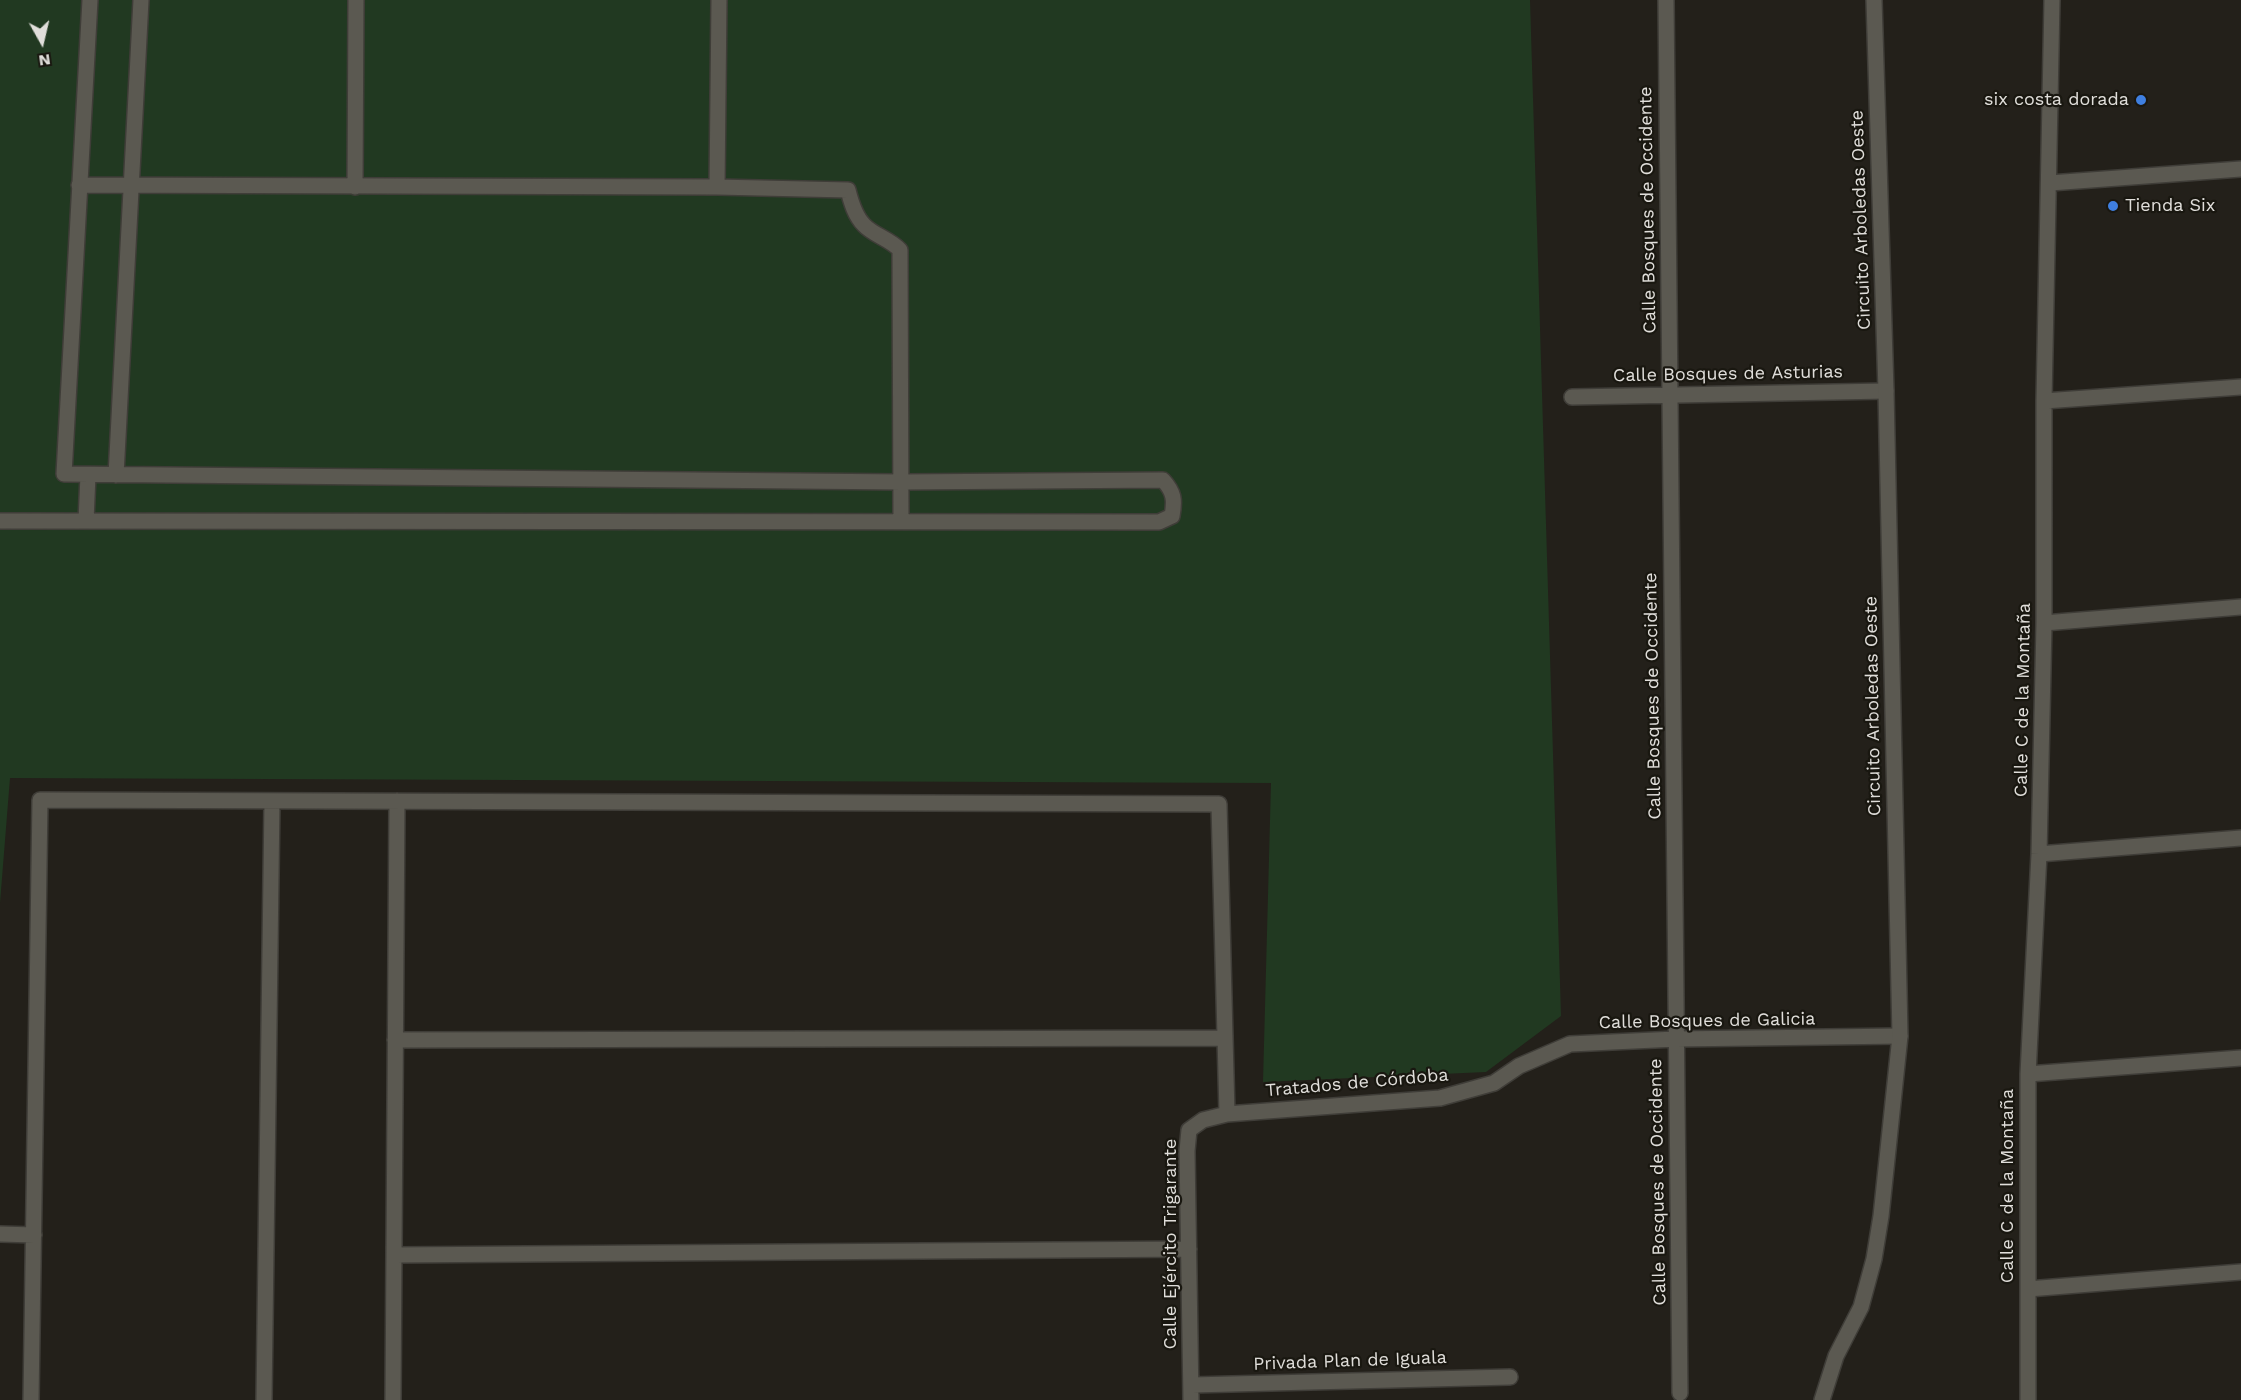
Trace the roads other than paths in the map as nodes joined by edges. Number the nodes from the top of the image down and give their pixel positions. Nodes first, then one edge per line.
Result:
1 (90, 0) edge
2 (141, 0) edge
3 (356, 0) edge
4 (718, 0) edge
5 (1666, 0) edge
6 (1874, 0) edge
7 (2052, 0) edge
8 (2241, 170) edge
9 (2050, 183) junction
10 (79, 185) junction
11 (132, 187) junction
12 (355, 187) junction
13 (717, 187) junction
14 (2241, 387) edge
15 (1886, 391) junction
16 (1670, 395) junction
17 (1572, 397) dead end
18 (2044, 401) junction
19 (88, 475) junction
20 (116, 476) junction
21 (902, 482) junction
22 (0, 521) edge
23 (86, 521) junction
24 (901, 522) junction
25 (2241, 607) edge
26 (2044, 623) junction
27 (272, 801) junction
28 (397, 801) junction
29 (2241, 838) edge
30 (2039, 854) junction
31 (1900, 1036) junction
32 (1225, 1038) junction
33 (1676, 1039) junction
34 (395, 1040) junction
35 (2241, 1058) edge
36 (1520, 1066) joint
37 (2028, 1074) junction
38 (1227, 1114) junction
39 (0, 1234) edge
40 (34, 1234) junction
41 (1189, 1249) junction
42 (394, 1255) junction
43 (2241, 1272) edge
44 (2028, 1289) junction
45 (1510, 1377) dead end
46 (1192, 1393) edge
47 (1680, 1393) dead end
48 (32, 1400) edge
49 (264, 1400) edge
50 (393, 1400) edge
51 (1822, 1400) edge
52 (2028, 1400) edge

1 - 10 street
2 - 11 street
3 - 12 street
4 - 13 street
5 - 16 street, Calle Bosques de Occidente
6 - 15 street, Circuito Arboledas Oeste
7 - 9 street, Calle C de la Montaña
8 - 9 street
9 - 18 street, Calle C de la Montaña
10 - 11 street
10 - 19 street
11 - 12 street
11 - 20 street
12 - 13 street
13 - 21 street
14 - 18 street
15 - 16 street, Calle Bosques de Asturias
15 - 31 street, Circuito Arboledas Oeste
16 - 17 street, Calle Bosques de Asturias
16 - 33 street, Calle Bosques de Occidente
18 - 26 street, Calle C de la Montaña
19 - 20 street
19 - 23 street
20 - 21 street
21 - 24 street
21 - 24 street
22 - 23 street
23 - 24 street
25 - 26 street
26 - 30 street, Calle C de la Montaña
27 - 28 street
27 - 40 street
27 - 49 street
28 - 32 street
28 - 34 street
29 - 30 street
30 - 37 street, Calle C de la Montaña
31 - 33 street, Calle Bosques de Galicia
31 - 51 street, Circuito Arboledas Oeste
32 - 34 street
32 - 38 street
33 - 36 street, Calle Bosques de Galicia
33 - 47 street, Calle Bosques de Occidente
34 - 42 street
35 - 37 street
36 - 38 street, Tratados de Córdoba
37 - 44 street, Calle C de la Montaña
38 - 41 street, Calle Ejército Trigarante
39 - 40 street
40 - 48 street
41 - 42 street
41 - 46 street, Calle Ejército Trigarante
42 - 50 street
43 - 44 street
44 - 52 street, Calle C de la Montaña
45 - 46 street, Privada Plan de Iguala

